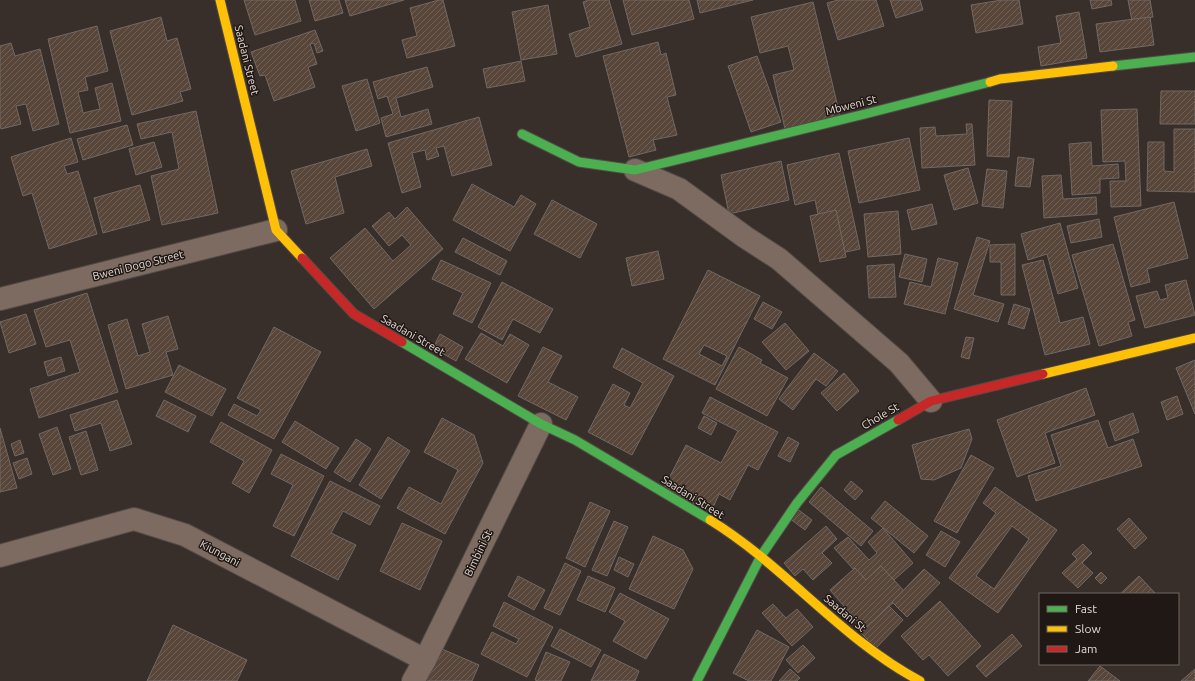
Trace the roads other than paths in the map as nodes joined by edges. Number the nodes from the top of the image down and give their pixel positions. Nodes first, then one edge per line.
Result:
1 (220, 0) edge
2 (1195, 57) edge
3 (522, 134) dead end
4 (635, 170) junction
5 (276, 230) junction
6 (0, 299) edge
7 (1195, 338) edge
8 (931, 401) junction
9 (541, 424) junction
10 (0, 556) edge
11 (761, 556) junction
12 (425, 660) junction
13 (413, 681) edge
14 (697, 681) edge
15 (920, 681) edge

1 - 5 street, Saadani Street
2 - 4 street, Mbweni St
3 - 4 street, Mbweni St
4 - 8 street
5 - 6 street, Bweni Dogo Street
5 - 9 street, Saadani Street
7 - 8 street, Chole St
8 - 11 street, Chole St
9 - 11 street, Saadani Street
9 - 12 street, Bimbini St
10 - 12 street, Kiungani
11 - 14 street, Chole St
11 - 15 street, Saadani St
12 - 13 street, Bimbini St

